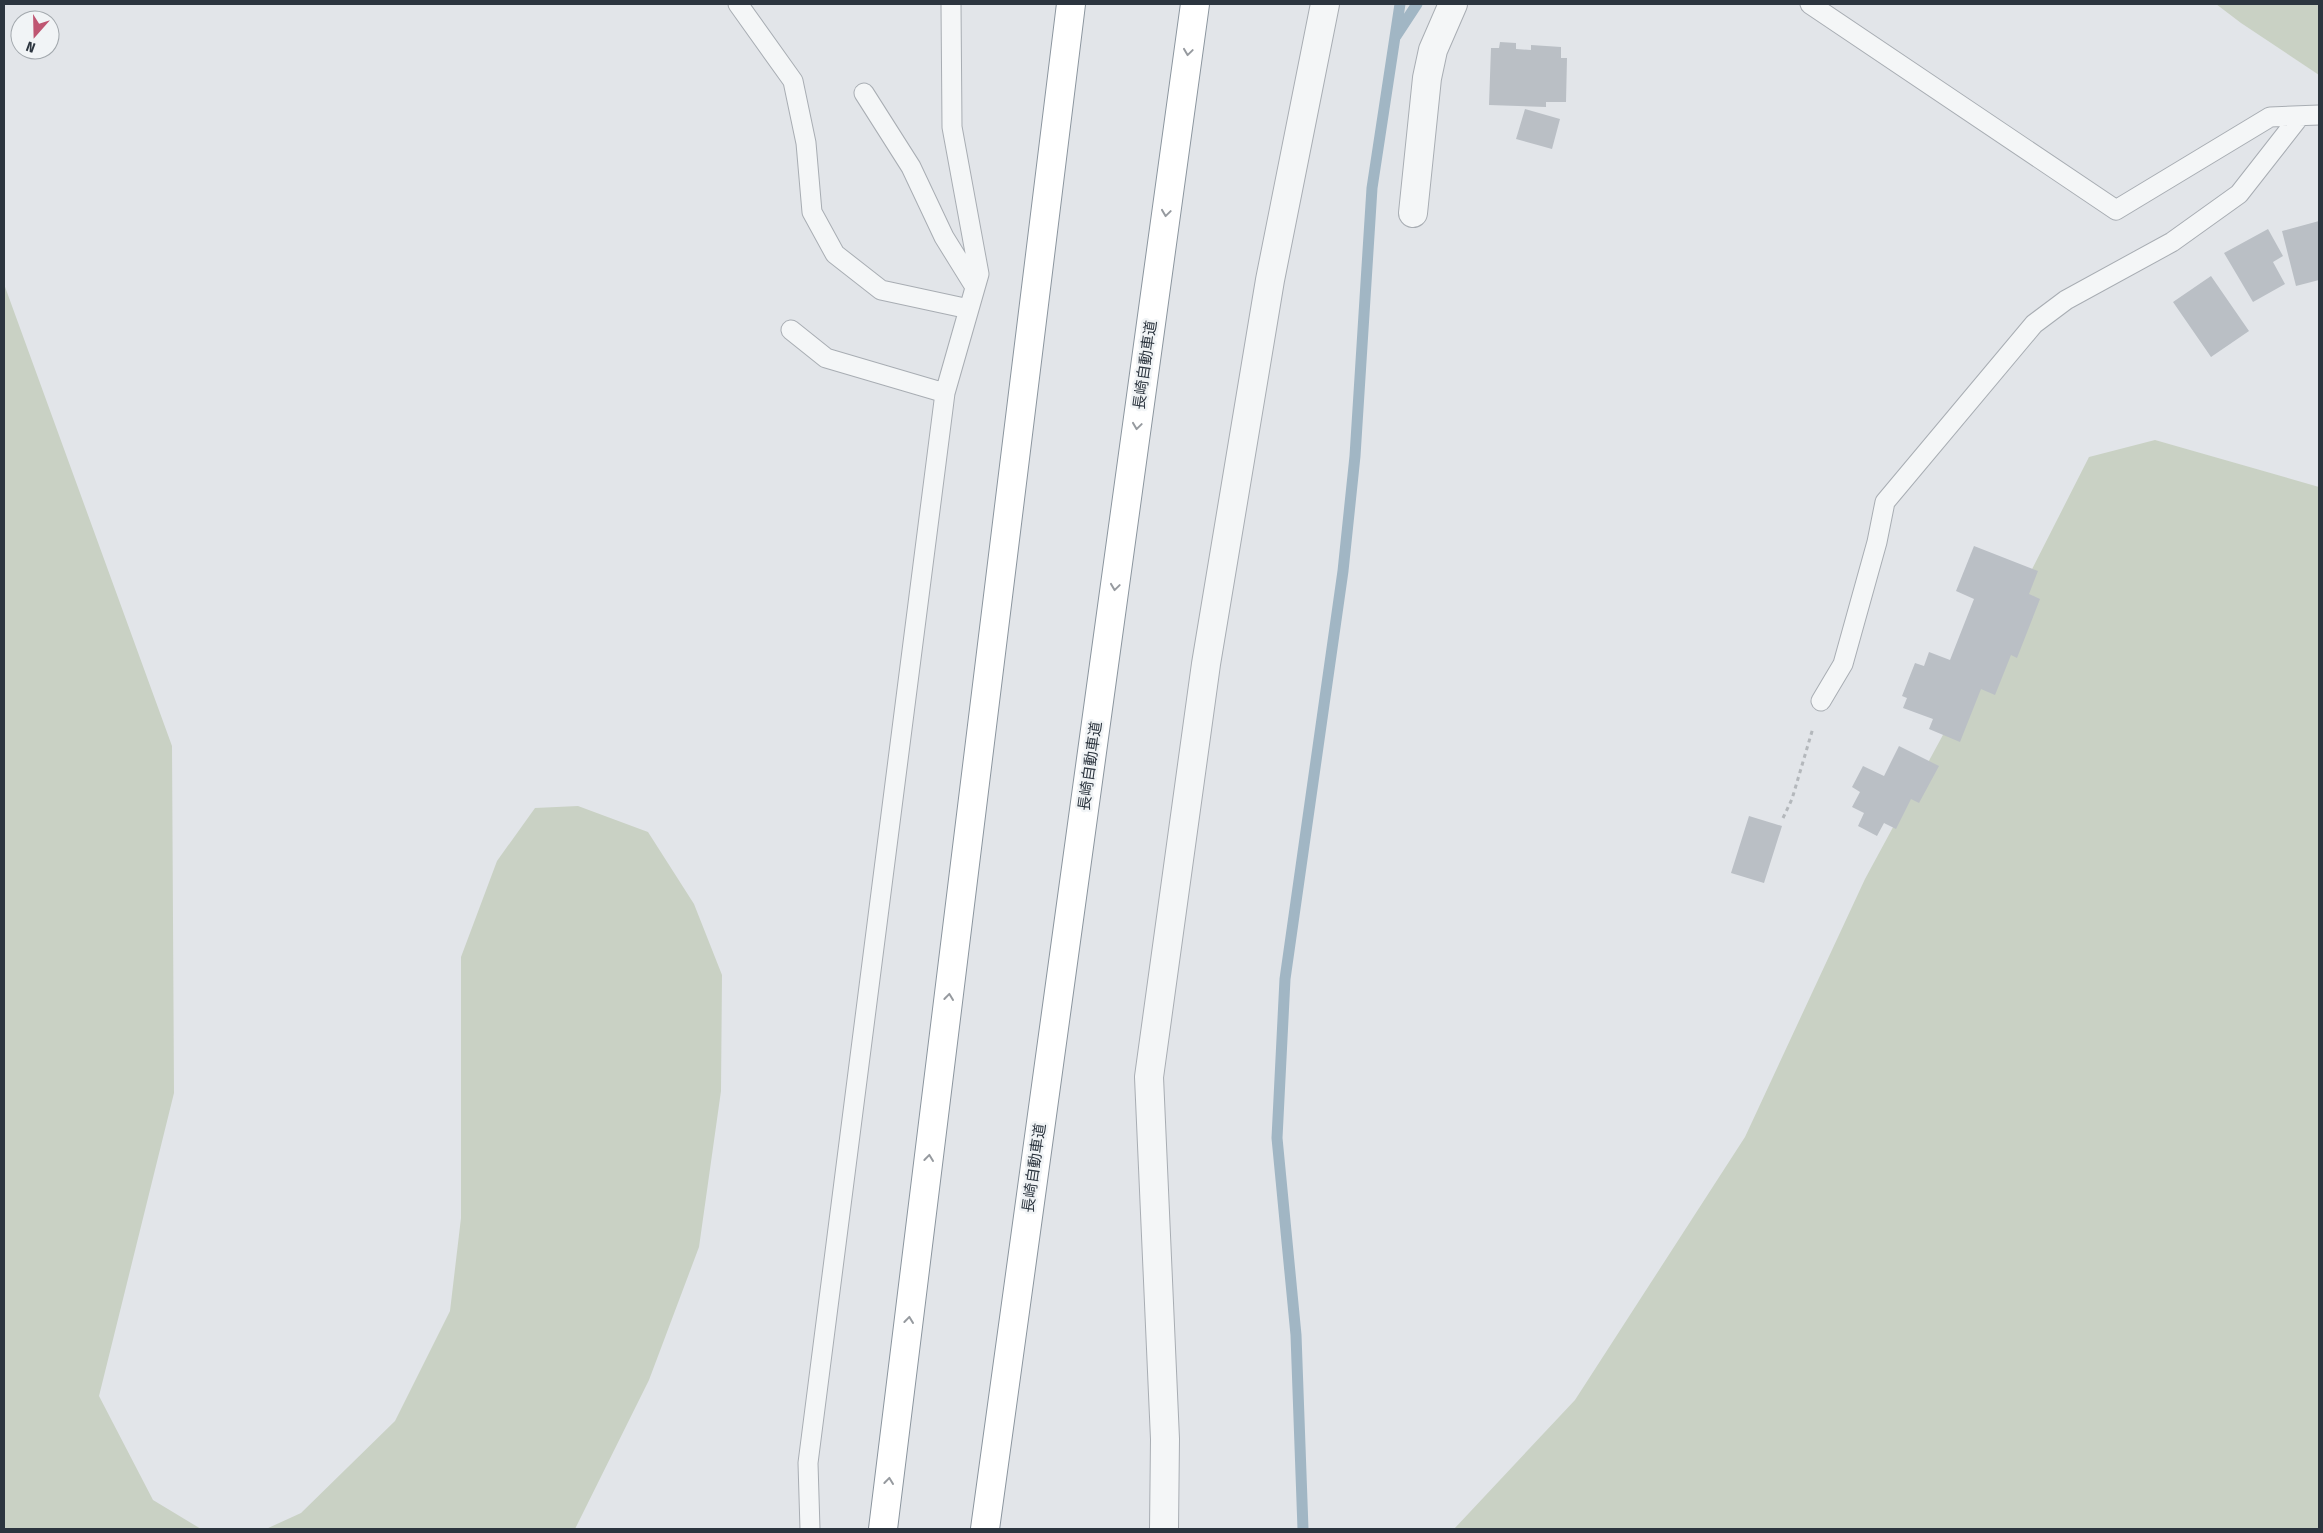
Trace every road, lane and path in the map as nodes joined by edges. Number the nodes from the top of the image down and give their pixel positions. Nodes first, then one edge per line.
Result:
1 (738, 4) edge
2 (951, 4) edge
3 (1071, 4) edge
4 (1195, 4) edge
5 (1325, 4) edge
6 (1454, 4) edge
7 (1810, 4) edge
8 (864, 93) dead end
9 (2300, 116) junction
10 (2319, 116) edge
11 (1414, 214) dead end
12 (975, 287) junction
13 (969, 309) junction
14 (791, 330) dead end
15 (945, 393) junction
16 (1821, 701) joint
17 (1783, 818) dead end
18 (810, 1529) edge
19 (883, 1529) edge
20 (985, 1529) edge
21 (1164, 1529) edge

1 - 13 lane
2 - 12 lane
19 -> 3 highway
4 -> 20 highway, 長崎自動車道
5 - 21 street
6 - 11 street
7 - 9 lane
8 - 12 lane
9 - 10 lane
9 - 16 lane
12 - 13 lane
13 - 15 lane
14 - 15 lane
15 - 18 lane
16 - 17 path

